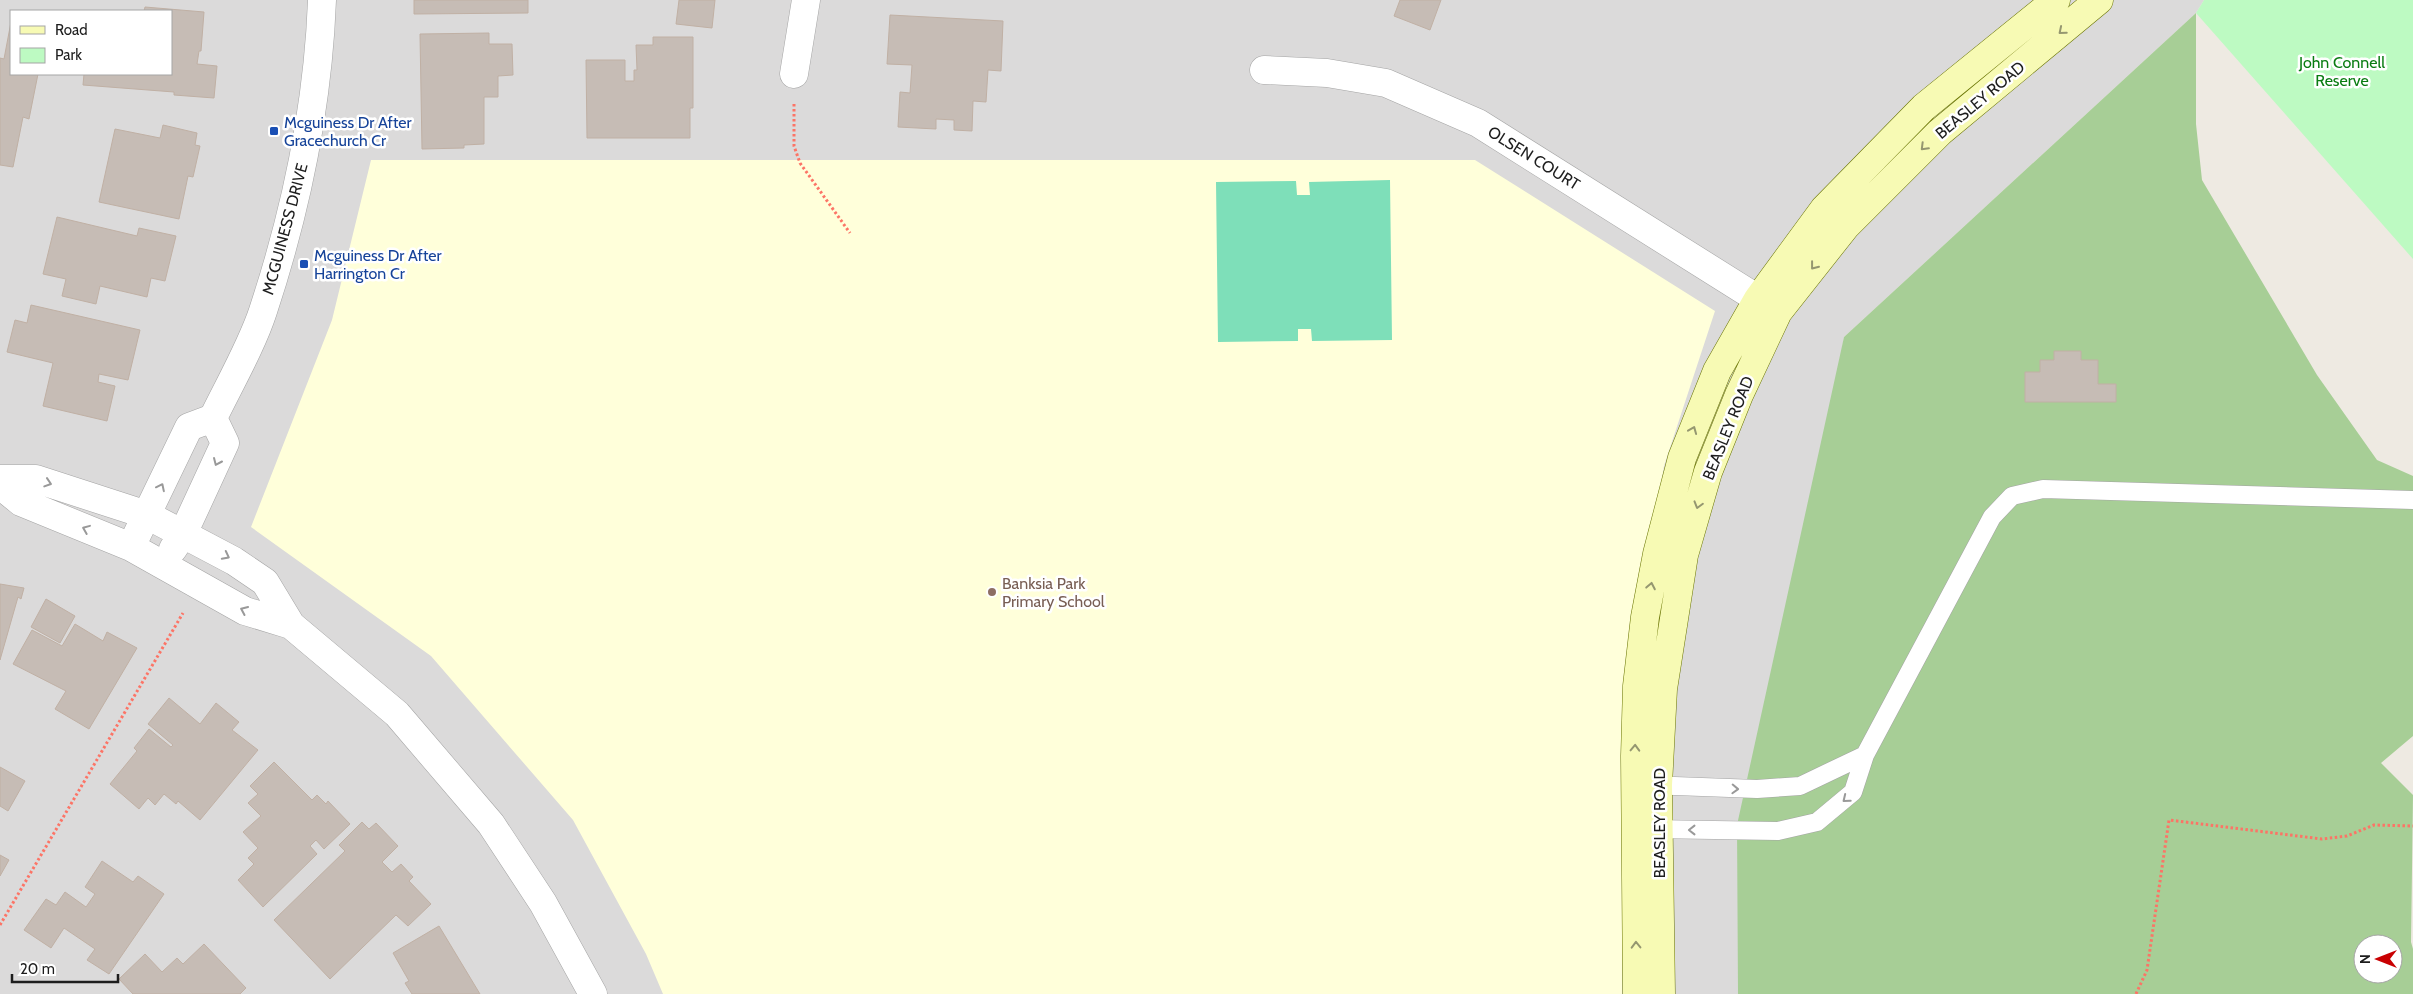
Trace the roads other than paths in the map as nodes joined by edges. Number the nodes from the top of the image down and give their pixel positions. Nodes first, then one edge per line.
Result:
1 (322, 0) edge
2 (806, 0) edge
3 (2056, 0) edge
4 (2099, 0) edge
5 (1264, 70) dead end
6 (794, 74) road end
7 (1768, 306) junction
8 (213, 418) junction
9 (0, 479) edge
10 (0, 485) edge
11 (2413, 500) edge
12 (147, 515) junction
13 (183, 534) junction
14 (131, 546) junction
15 (163, 564) junction
16 (291, 625) junction
17 (1865, 755) junction
18 (1646, 785) junction
19 (1647, 829) junction
20 (593, 994) edge
21 (1637, 994) edge
22 (1661, 994) edge

1 - 8 street, MCGUINESS DRIVE
2 - 6 street
3 - 7 main road, BEASLEY ROAD
4 -> 7 main road, BEASLEY ROAD
5 - 7 street, OLSEN COURT
7 - 18 main road, BEASLEY ROAD
12 -> 8 street
8 -> 13 street
9 -> 12 street
14 -> 10 street
11 - 17 lane
12 - 13 street
12 - 14 street
13 - 15 street
13 -> 16 street
14 - 15 street
16 -> 15 street
16 - 20 street
18 -> 17 lane
17 -> 19 lane
18 - 19 main road, BEASLEY ROAD
21 -> 19 main road, BEASLEY ROAD
19 - 22 main road, BEASLEY ROAD

